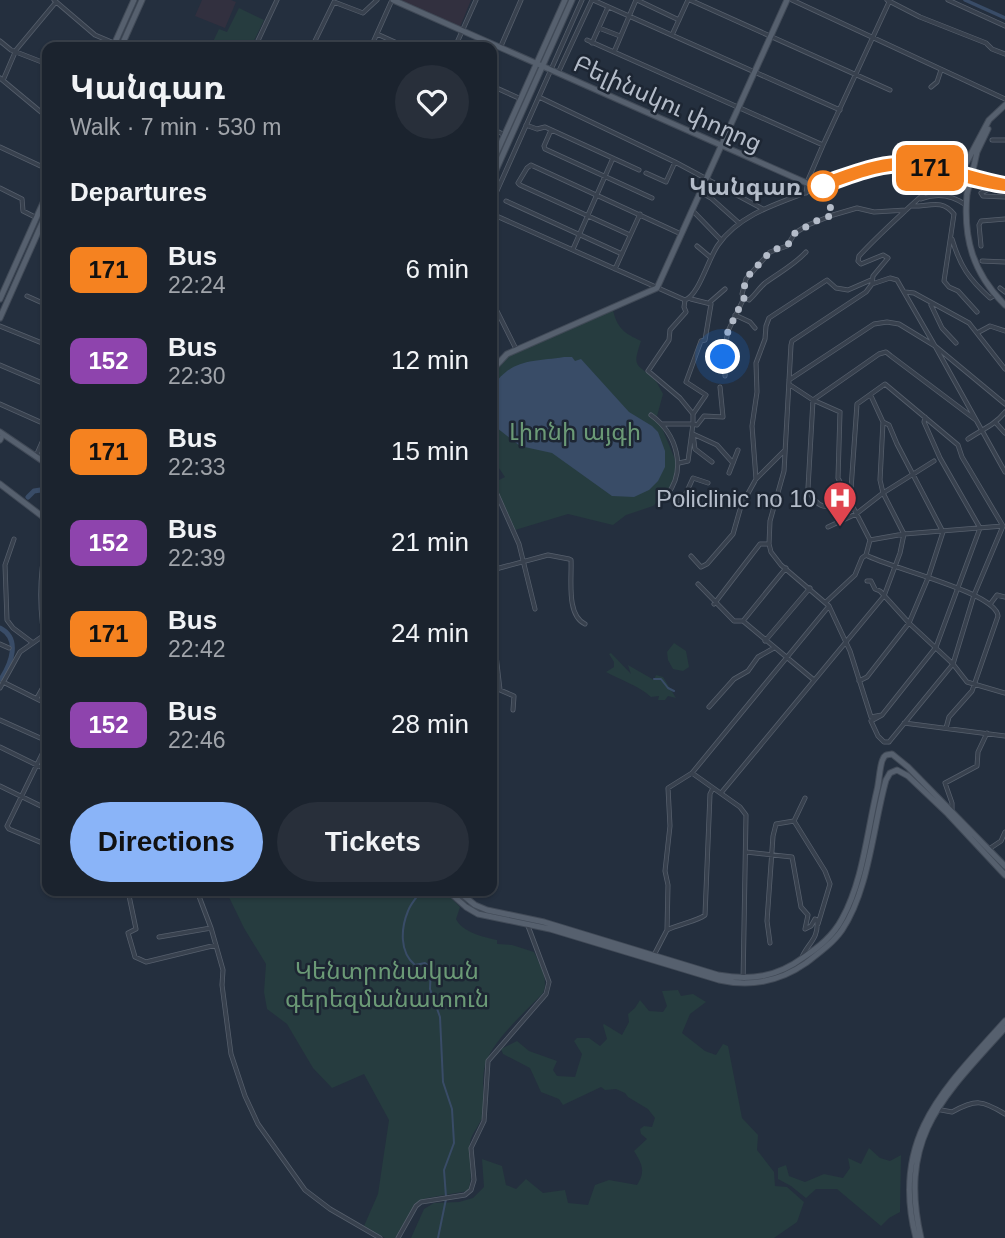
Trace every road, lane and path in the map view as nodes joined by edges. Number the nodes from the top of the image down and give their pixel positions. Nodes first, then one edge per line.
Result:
1 (134, 0) edge
2 (142, 0) edge
3 (277, 0) edge
4 (377, 0) edge
5 (393, 0) edge
6 (476, 0) edge
7 (521, 0) edge
8 (565, 0) edge
9 (572, 0) edge
10 (582, 0) edge
11 (592, 0) edge
12 (637, 0) edge
13 (689, 0) edge
14 (787, 0) edge
15 (792, 0) edge
16 (948, 0) edge
17 (55, 1) edge
18 (889, 1) edge
19 (608, 7) junction
20 (629, 16) junction
21 (679, 20) junction
22 (1005, 26) edge
23 (599, 28) junction
24 (462, 31) junction
25 (377, 34) junction
26 (672, 35) junction
27 (771, 35) junction
28 (621, 37) junction
29 (872, 38) junction
30 (587, 40) dead end
31 (0, 41) edge
32 (564, 41) junction
33 (109, 42) edge
34 (119, 42) edge
35 (120, 42) edge
36 (257, 42) edge
37 (314, 42) edge
38 (373, 42) edge
39 (395, 42) edge
40 (457, 42) edge
41 (487, 42) edge
42 (592, 43) junction
43 (572, 44) junction
44 (497, 47) edge
45 (500, 48) junction
46 (16, 50) junction
47 (614, 52) junction
48 (1005, 54) edge
49 (42, 62) edge
50 (539, 65) junction
51 (551, 70) junction
52 (941, 70) junction
53 (755, 71) junction
54 (558, 73) junction
55 (855, 75) junction
56 (2, 78) edge
57 (931, 87) dead end
58 (497, 88) edge
59 (890, 90) dead end
60 (539, 97) junction
61 (521, 99) junction
62 (1005, 102) edge
63 (738, 108) junction
64 (840, 110) junction
65 (998, 111) junction
66 (42, 113) edge
67 (526, 125) junction
68 (551, 130) junction
69 (497, 131) edge
70 (505, 135) junction
71 (992, 140) dead end
72 (1005, 140) edge
73 (721, 145) junction
74 (823, 145) junction
75 (0, 147) edge
76 (497, 152) edge
77 (613, 158) junction
78 (676, 162) junction
79 (497, 166) edge
80 (42, 167) edge
81 (639, 170) dead end
82 (646, 173) dead end
83 (959, 175) junction
84 (605, 176) junction
85 (706, 178) junction
86 (987, 184) junction
87 (807, 185) junction
88 (1005, 185) edge
89 (0, 188) edge
90 (818, 188) junction
91 (497, 191) edge
92 (700, 192) junction
93 (806, 193) junction
94 (597, 195) junction
95 (1005, 197) edge
96 (652, 198) dead end
97 (919, 200) junction
98 (506, 201) dead end
99 (42, 205) edge
100 (966, 205) junction
101 (911, 206) junction
102 (763, 209) junction
103 (692, 210) junction
104 (906, 210) junction
105 (588, 214) junction
106 (640, 214) junction
107 (497, 216) edge
108 (36, 218) junction
109 (1005, 219) edge
110 (42, 223) edge
111 (739, 223) junction
112 (580, 234) junction
113 (681, 234) junction
114 (630, 235) junction
115 (952, 237) junction
116 (721, 240) junction
117 (697, 246) dead end
118 (981, 246) dead end
119 (573, 250) junction
120 (806, 252) dead end
121 (622, 254) junction
122 (710, 257) junction
123 (982, 261) dead end
124 (1005, 262) edge
125 (615, 268) junction
126 (871, 282) junction
127 (1000, 288) dead end
128 (655, 289) junction
129 (725, 289) dead end
130 (2, 291) edge
131 (905, 292) junction
132 (1005, 292) edge
133 (995, 295) junction
134 (27, 296) dead end
135 (690, 298) junction
136 (744, 298) junction
137 (0, 299) edge
138 (685, 300) junction
139 (42, 302) edge
140 (710, 302) junction
141 (930, 303) junction
142 (1005, 305) edge
143 (497, 311) edge
144 (977, 312) dead end
145 (735, 315) junction
146 (0, 318) edge
147 (0, 326) edge
148 (755, 328) dead end
149 (1005, 331) edge
150 (977, 332) junction
151 (42, 343) edge
152 (956, 344) dead end
153 (936, 346) junction
154 (517, 351) junction
155 (0, 365) edge
156 (497, 365) edge
157 (1005, 369) edge
158 (724, 376) dead end
159 (789, 382) junction
160 (42, 384) edge
161 (720, 387) dead end
162 (870, 395) junction
163 (813, 400) junction
164 (0, 404) edge
165 (1005, 404) edge
166 (845, 410) dead end
167 (840, 412) junction
168 (1005, 412) edge
169 (652, 415) dead end
170 (693, 415) junction
171 (925, 417) junction
172 (976, 420) junction
173 (883, 422) junction
174 (42, 423) edge
175 (662, 423) junction
176 (996, 423) junction
177 (693, 424) junction
178 (982, 429) junction
179 (1005, 433) edge
180 (692, 434) junction
181 (0, 436) edge
182 (968, 439) dead end
183 (42, 446) edge
184 (738, 450) dead end
185 (785, 450) junction
186 (36, 456) junction
187 (42, 460) edge
188 (934, 461) dead end
189 (712, 462) dead end
190 (679, 463) junction
191 (733, 463) junction
192 (1005, 472) edge
193 (729, 473) dead end
194 (914, 475) junction
195 (756, 479) junction
196 (708, 483) dead end
197 (0, 484) edge
198 (883, 493) junction
199 (497, 494) edge
200 (850, 503) junction
201 (856, 514) junction
202 (42, 516) edge
203 (1004, 526) edge
204 (828, 527) dead end
205 (980, 528) junction
206 (943, 532) junction
207 (904, 534) junction
208 (15, 539) dead end
209 (870, 540) junction
210 (769, 544) junction
211 (866, 555) junction
212 (691, 556) dead end
213 (42, 560) edge
214 (524, 562) junction
215 (895, 566) junction
216 (786, 568) junction
217 (497, 569) edge
218 (928, 578) junction
219 (42, 582) edge
220 (867, 582) dead end
221 (698, 584) dead end
222 (810, 588) junction
223 (957, 588) junction
224 (884, 596) junction
225 (974, 596) junction
226 (1005, 597) edge
227 (715, 603) junction
228 (991, 603) junction
229 (827, 604) junction
230 (535, 609) dead end
231 (743, 621) junction
232 (909, 623) junction
233 (585, 624) dead end
234 (42, 639) edge
235 (765, 641) junction
236 (846, 642) junction
237 (33, 643) junction
238 (0, 644) edge
239 (936, 647) junction
240 (9, 648) dead end
241 (774, 648) junction
242 (785, 658) junction
243 (497, 664) edge
244 (953, 664) junction
245 (814, 680) junction
246 (859, 681) junction
247 (3, 682) junction
248 (974, 686) junction
249 (0, 688) edge
250 (42, 689) edge
251 (1005, 691) edge
252 (37, 698) junction
253 (42, 701) edge
254 (709, 708) dead end
255 (513, 710) dead end
256 (881, 715) junction
257 (0, 720) edge
258 (904, 723) junction
259 (946, 728) junction
260 (986, 733) junction
261 (1005, 736) edge
262 (42, 741) edge
263 (889, 742) junction
264 (0, 747) edge
265 (42, 754) edge
266 (894, 755) junction
267 (37, 765) junction
268 (881, 766) junction
269 (42, 768) edge
270 (897, 770) junction
271 (692, 773) junction
272 (890, 773) junction
273 (0, 786) edge
274 (713, 788) junction
275 (721, 793) junction
276 (21, 796) junction
277 (805, 799) dead end
278 (42, 806) edge
279 (951, 809) junction
280 (794, 821) junction
281 (1005, 834) edge
282 (42, 843) edge
283 (989, 849) junction
284 (746, 852) junction
285 (772, 853) junction
286 (1005, 866) edge
287 (1005, 875) edge
288 (129, 896) edge
289 (199, 896) edge
290 (455, 896) edge
291 (464, 896) edge
292 (527, 920) junction
293 (818, 926) junction
294 (211, 928) junction
295 (667, 930) junction
296 (159, 937) dead end
297 (770, 943) dead end
298 (216, 944) junction
299 (653, 957) junction
300 (802, 959) junction
301 (743, 981) junction
302 (1005, 1021) edge
303 (1003, 1028) edge
304 (935, 1108) junction
305 (1005, 1114) edge
306 (380, 1238) edge
307 (398, 1238) edge
308 (919, 1238) edge

1 - 34 main road
2 - 35 main road
3 - 36 street
4 - 37 street
5 - 24 main road, Բելինսկու փողոց
5 - 25 street
6 - 24 street
7 - 45 street
8 - 50 main road
9 - 50 main road
10 - 32 street
11 - 19 street
11 - 43 street
12 - 20 street
12 - 21 street
13 - 21 street
13 - 27 street
14 - 27 main road
15 - 29 street
16 - 22 street
17 - 33 street
17 - 46 street
18 - 29 street
18 - 48 street
19 - 20 street
19 - 23 street
20 - 26 street
20 - 28 street
21 - 26 street
23 - 28 street
23 - 42 street
24 - 40 street
24 - 41 main road, Բելինսկու փողոց
25 - 38 street
25 - 39 street
26 - 53 street
27 - 53 main road
27 - 55 street
28 - 47 street
29 - 52 street
29 - 55 street
30 - 42 street
31 - 46 street
32 - 43 street
32 - 51 street
42 - 47 street
43 - 54 street
44 - 45 main road, Բելինսկու փողոց
45 - 50 main road, Բելինսկու փողոց
46 - 49 street
46 - 56 street
47 - 63 street
50 - 51 main road, Բելինսկու փողոց
50 - 61 main road
50 - 79 main road
51 - 54 main road, Բելինսկու փողոց
51 - 60 street
52 - 57 street
52 - 62 street
53 - 63 main road
53 - 64 street
54 - 73 main road, Բելինսկու փողոց
55 - 59 street
55 - 64 street
56 - 66 street
58 - 61 street
60 - 67 street
60 - 78 street
61 - 70 main road
62 - 65 main road
63 - 73 main road
63 - 74 street
64 - 74 street
65 - 83 main road
65 - 100 main road, bridge
67 - 68 street
67 - 91 street
68 - 77 street
68 - 84 street
69 - 70 street
70 - 76 main road
71 - 72 street
73 - 85 main road
73 - 87 main road, Բելինսկու փողոց
74 - 87 street
75 - 80 street
77 - 81 street
77 - 84 street
78 - 82 street
78 - 85 street
83 - 86 main road
83 - 88 main road
83 - 90 main road
83 - 97 street
84 - 94 street
84 - 96 street
85 - 92 main road
85 - 102 street
86 - 88 main road
86 - 95 street
87 - 90 main road, Բելինսկու փողոց
87 - 93 street
89 - 108 street
90 - 93 street
92 - 103 main road
92 - 111 street
93 - 102 street
94 - 105 street
94 - 105 street
94 - 106 street
97 - 100 street
97 - 101 street
98 - 112 street
99 - 108 main road
100 - 133 main road
101 - 104 street
101 - 115 street
102 - 111 street
103 - 113 main road
103 - 116 street
104 - 126 street
104 - 136 street
105 - 112 street
105 - 114 street
106 - 113 street
106 - 114 street
107 - 119 street
108 - 130 main road
109 - 118 street
110 - 146 main road
111 - 116 street
112 - 119 street
112 - 121 street
113 - 128 main road
114 - 121 street
115 - 133 street
115 - 144 street
116 - 122 street
117 - 122 street
119 - 125 street
120 - 136 street
121 - 125 street
122 - 135 street
123 - 124 street
125 - 128 street
126 - 131 street
126 - 159 street
126 - 195 street
127 - 132 street
128 - 138 street
128 - 154 main road
129 - 140 street
130 - 137 main road
131 - 141 street
131 - 153 street
133 - 142 main road
134 - 139 street
135 - 138 street
135 - 140 street
136 - 145 street
138 - 170 street
140 - 170 street
141 - 150 street
141 - 152 street
143 - 154 street
145 - 148 street
145 - 158 street
147 - 151 street
149 - 150 street
150 - 157 street
153 - 159 street
153 - 165 street
153 - 172 street
154 - 156 main road
155 - 160 street
159 - 163 street
159 - 185 street
161 - 177 street
162 - 171 street
162 - 173 street
162 - 200 street
163 - 167 street
163 - 172 street
163 - 200 street
164 - 174 street
166 - 167 street
167 - 200 street
168 - 176 street
169 - 175 street
170 - 177 street
171 - 203 street
171 - 205 street
172 - 178 street
173 - 194 street
173 - 198 street
175 - 177 street
175 - 190 street
176 - 178 street
176 - 179 street
177 - 180 street
178 - 182 street
178 - 192 street
180 - 189 street
180 - 190 street
180 - 191 street
181 - 186 main road
183 - 186 street
184 - 191 street
185 - 195 street
185 - 210 street
186 - 187 main road
188 - 194 street
190 - 196 street
191 - 193 street
194 - 198 street
194 - 206 street
195 - 212 street
197 - 202 main road
198 - 201 street
198 - 207 street
199 - 214 street
200 - 201 street
201 - 204 street
201 - 209 street
203 - 205 street
203 - 225 street
205 - 206 street
205 - 223 street
206 - 207 street
206 - 218 street
207 - 209 street
207 - 215 street
208 - 237 street
209 - 211 street
210 - 216 street
210 - 227 street
211 - 215 street
211 - 229 street
213 - 219 street
214 - 217 street
214 - 230 street
214 - 233 street
215 - 218 street
215 - 224 street
216 - 222 street
216 - 231 street
218 - 223 street
218 - 232 street
220 - 224 street
221 - 227 street
222 - 229 street
222 - 235 street
223 - 225 street
223 - 239 street
224 - 232 street
224 - 236 street
225 - 228 street
225 - 244 street
226 - 228 street
227 - 231 street
228 - 248 street
229 - 236 street
229 - 242 street
231 - 235 street
232 - 239 street
232 - 246 street
234 - 237 street
235 - 241 street
236 - 245 street
236 - 246 street
237 - 247 street
238 - 240 street
239 - 244 street
239 - 256 street
241 - 242 street
241 - 254 street
242 - 245 street
242 - 271 street
243 - 255 street
244 - 248 street
244 - 258 street
245 - 275 street
246 - 256 street
247 - 249 street
247 - 252 street
248 - 251 street
248 - 259 street
250 - 252 street
252 - 253 street
256 - 263 street
257 - 262 street
258 - 259 street
258 - 263 street
259 - 260 street
260 - 261 street
260 - 279 street
263 - 266 street
264 - 267 street
265 - 267 street
266 - 268 main road
266 - 270 main road
266 - 279 main road
267 - 269 street
267 - 276 street
268 - 272 main road
268 - 300 main road
270 - 272 main road
270 - 287 main road
271 - 274 street
271 - 295 street
272 - 301 main road
273 - 276 street
274 - 275 street
274 - 295 street
275 - 284 street
276 - 278 street
276 - 282 street
277 - 280 street
279 - 283 main road
280 - 285 street
280 - 293 street
281 - 283 street
283 - 286 main road
284 - 285 street
284 - 301 street
285 - 293 street
285 - 297 street
288 - 298 street
289 - 294 street
290 - 292 main road
291 - 292 main road
292 - 299 main road
292 - 307 street
293 - 300 street
294 - 296 street
294 - 298 street
295 - 299 street
298 - 306 street
299 - 301 main road
300 - 301 main road
302 - 303 main road
303 - 304 main road
304 - 305 street
304 - 308 main road

